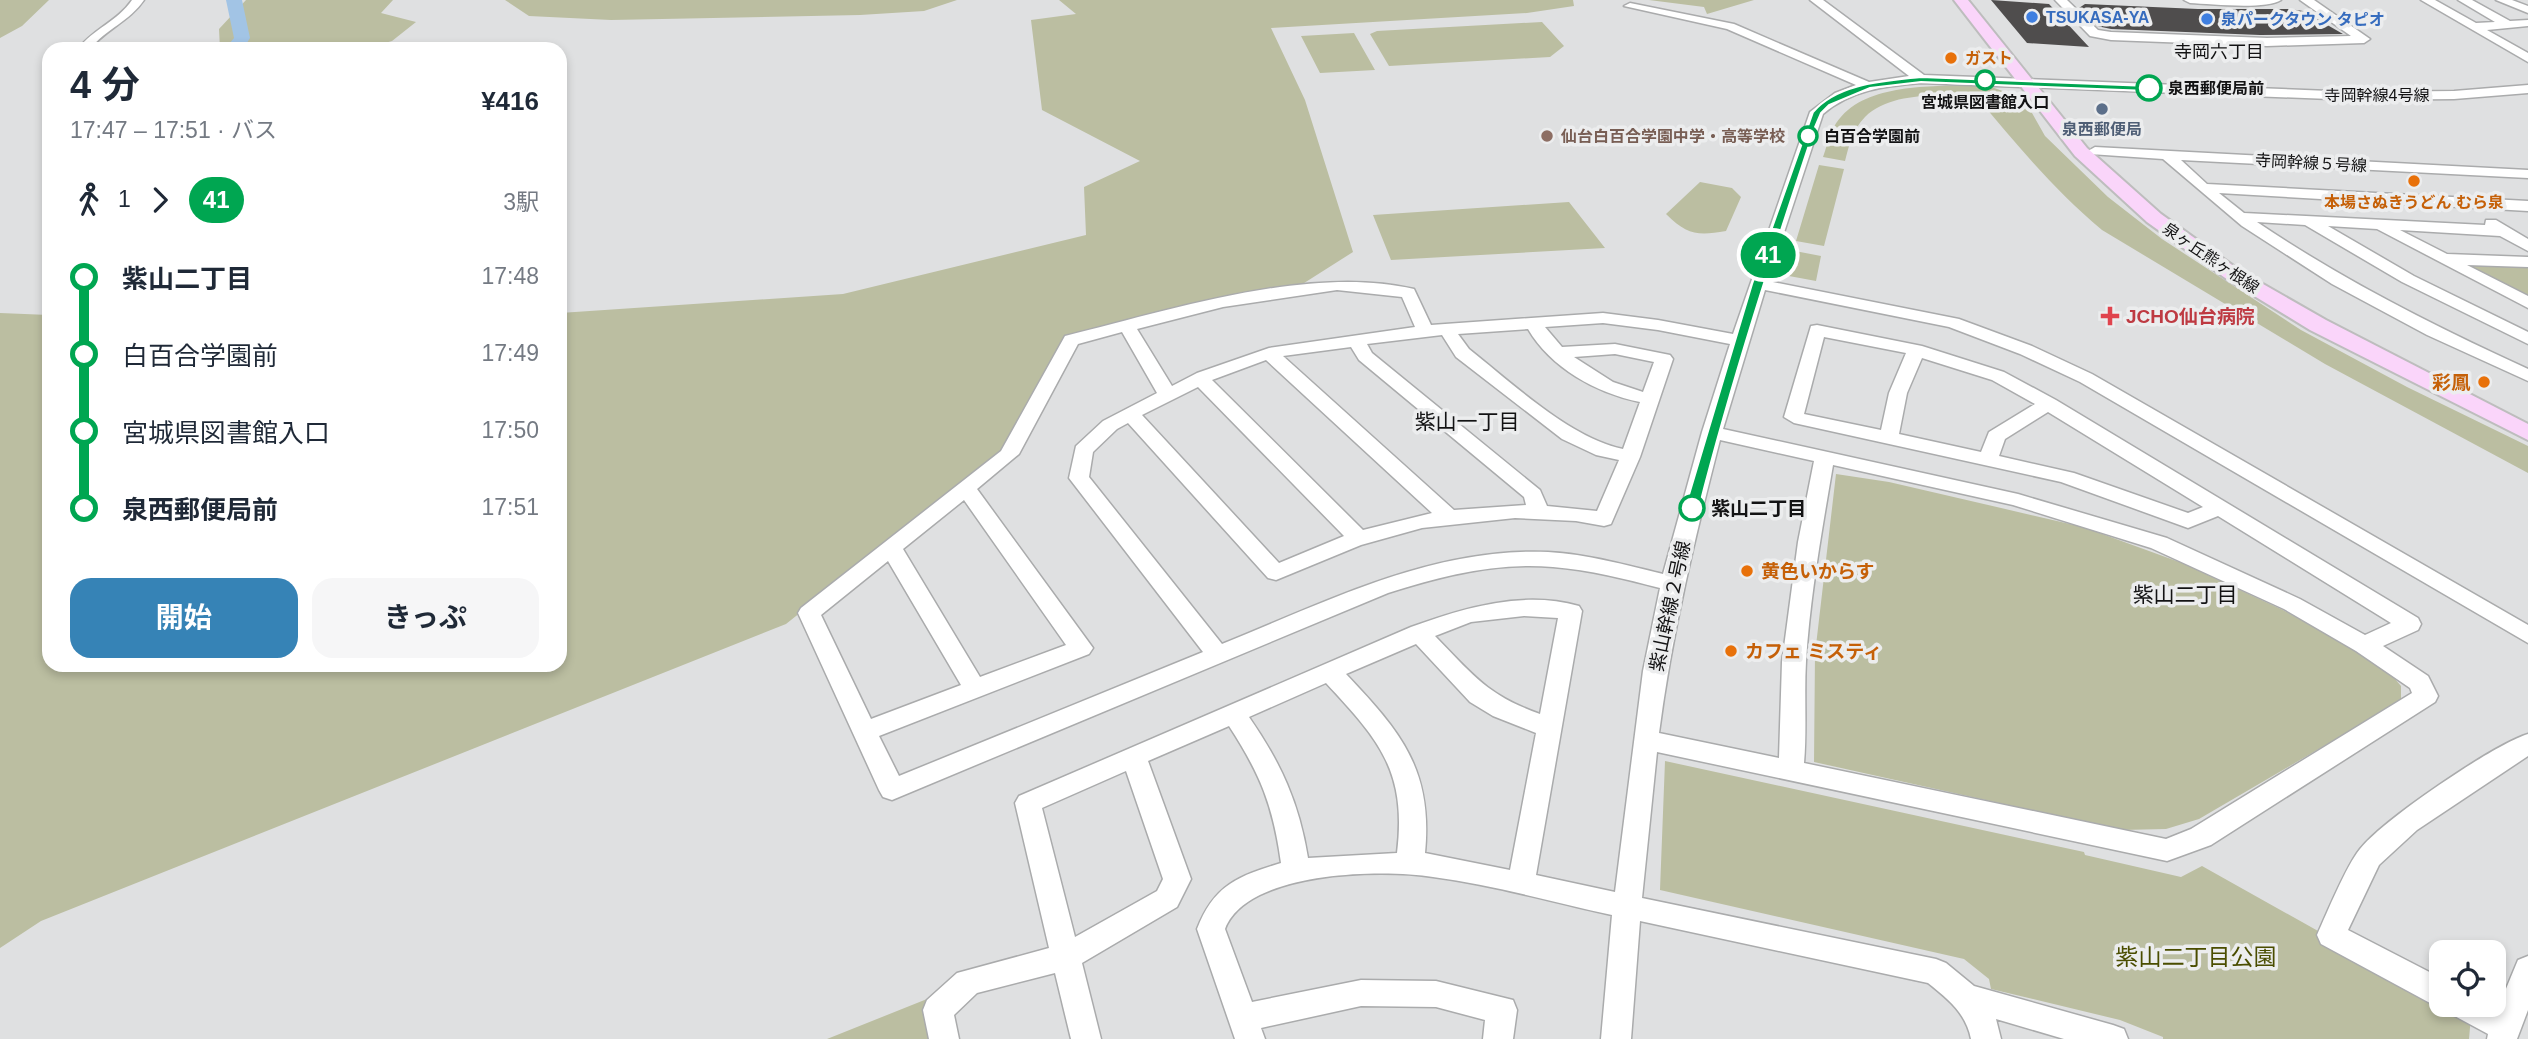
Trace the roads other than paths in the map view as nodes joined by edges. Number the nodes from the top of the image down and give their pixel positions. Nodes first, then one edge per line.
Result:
1 (138, 0) edge
2 (1816, 0) edge
3 (1961, 0) edge
4 (1973, 0) edge
5 (2061, 0) edge
6 (2190, 0) edge
7 (2275, 0) edge
8 (2306, 0) edge
9 (2427, 0) edge
10 (2502, 0) edge
11 (2242, 1) edge
12 (2248, 1) edge
13 (2465, 1) edge
14 (1630, 6) dead end
15 (2528, 10) edge
16 (2528, 23) edge
17 (2509, 25) junction
18 (2475, 27) junction
19 (89, 42) edge
20 (2528, 58) edge
21 (1921, 79) junction
22 (2031, 82) junction
23 (1868, 86) junction
24 (2528, 89) edge
25 (2095, 151) junction
26 (2167, 155) junction
27 (2346, 165) junction
28 (2528, 174) edge
29 (2204, 188) junction
30 (2382, 198) junction
31 (2458, 202) junction
32 (2528, 206) edge
33 (2243, 217) junction
34 (2309, 221) junction
35 (2379, 225) junction
36 (2503, 231) junction
37 (2528, 246) edge
38 (2440, 258) junction
39 (2528, 262) edge
40 (1758, 284) junction
41 (2528, 303) edge
42 (1534, 323) junction
43 (1127, 326) junction
44 (1447, 330) junction
45 (1425, 331) junction
46 (2528, 339) edge
47 (1356, 340) junction
48 (1740, 341) junction
49 (1916, 350) junction
50 (1557, 353) junction
51 (1269, 354) junction
52 (2528, 376) edge
53 (1200, 379) junction
54 (1168, 395) junction
55 (1649, 399) junction
56 (2049, 404) junction
57 (1130, 414) junction
58 (2528, 423) edge
59 (1712, 432) junction
60 (2528, 433) edge
61 (1889, 437) junction
62 (1941, 449) junction
63 (1825, 456) junction
64 (1630, 457) junction
65 (1988, 458) junction
66 (1936, 482) junction
67 (966, 488) junction
68 (2220, 508) junction
69 (1539, 513) junction
70 (1450, 518) junction
71 (1359, 538) junction
72 (891, 548) junction
73 (1672, 583) junction
74 (1419, 633) junction
75 (2528, 635) edge
76 (2364, 645) junction
77 (1218, 655) junction
78 (1330, 672) junction
79 (975, 689) junction
80 (1234, 713) junction
81 (1550, 728) junction
82 (864, 732) junction
83 (1646, 740) junction
84 (2528, 744) edge
85 (1134, 757) junction
86 (1790, 771) junction
87 (1410, 864) junction
88 (1296, 872) junction
89 (1521, 884) junction
90 (1627, 907) junction
91 (1066, 957) junction
92 (2429, 987) edge
93 (2525, 988) edge
94 (1966, 997) junction
95 (2481, 1017) edge
96 (1246, 1029) edge
97 (2504, 1033) edge
98 (944, 1039) edge
99 (1086, 1039) edge
100 (1498, 1039) edge
101 (1616, 1039) edge
102 (1986, 1039) edge
103 (2113, 1039) edge

1 - 19 street
2 - 21 street
3 - 22 main road, 泉ヶ丘熊ヶ根線
4 - 22 main road, 泉ヶ丘熊ヶ根線
5 - 8 street
6 - 11 street
7 - 12 street
9 - 18 street
10 - 13 street
10 - 15 street
13 - 17 street
14 - 23 street
16 - 17 street
17 - 18 street
18 - 20 street
21 - 22 street, 紫山幹線２号線
21 - 23 street, 紫山幹線２号線
22 - 24 street, 寺岡幹線4号線
22 - 25 main road, 泉ヶ丘熊ヶ根線
22 - 60 main road, 泉ヶ丘熊ヶ根線
23 - 40 street, 紫山幹線２号線
25 - 26 street, 寺岡幹線５号線
25 - 58 main road, 泉ヶ丘熊ヶ根線
26 - 27 street, 寺岡幹線５号線
26 - 29 street
27 - 28 street, 寺岡幹線５号線
27 - 30 street
29 - 30 street
29 - 33 street
30 - 31 street
31 - 32 street
31 - 36 street
33 - 34 street
33 - 52 street
34 - 35 street
34 - 46 street
35 - 36 street
35 - 38 street
36 - 37 street
38 - 39 street
38 - 41 street
40 - 48 street, 紫山幹線２号線
40 - 75 street
42 - 44 street
42 - 48 street
42 - 50 street
43 - 45 street
43 - 54 street
43 - 67 street
44 - 45 street
44 - 64 street
45 - 47 street
47 - 51 street
47 - 69 street
48 - 59 street, 紫山幹線２号線
49 - 56 street
49 - 61 street
49 - 61 street
50 - 55 street
50 - 55 street
51 - 53 street
51 - 70 street
53 - 54 street
53 - 71 street
54 - 57 street
55 - 64 street
56 - 65 street
56 - 68 street
57 - 71 street
57 - 77 street
59 - 63 street
59 - 73 street, 紫山幹線２号線
61 - 62 street
62 - 65 street
62 - 66 street
63 - 66 street
63 - 86 street
64 - 69 street
65 - 68 street
66 - 76 street
67 - 72 street
67 - 79 street
68 - 76 street
69 - 70 street
70 - 71 street
72 - 79 street
72 - 82 street
73 - 77 street
73 - 83 street, 紫山幹線２号線
74 - 78 street
74 - 81 street
74 - 81 street
76 - 86 street
77 - 82 street
78 - 80 street
78 - 87 street
79 - 82 street
80 - 85 street
80 - 88 street
81 - 89 street
83 - 86 street
83 - 90 street, 紫山幹線２号線
84 - 92 street
85 - 91 street
85 - 91 street
87 - 88 street
87 - 89 street
88 - 96 street
89 - 90 street
90 - 94 street
90 - 101 street, 紫山幹線２号線
91 - 98 street
91 - 99 street
93 - 97 street
94 - 102 street
94 - 103 street
95 - 97 street
96 - 100 street

